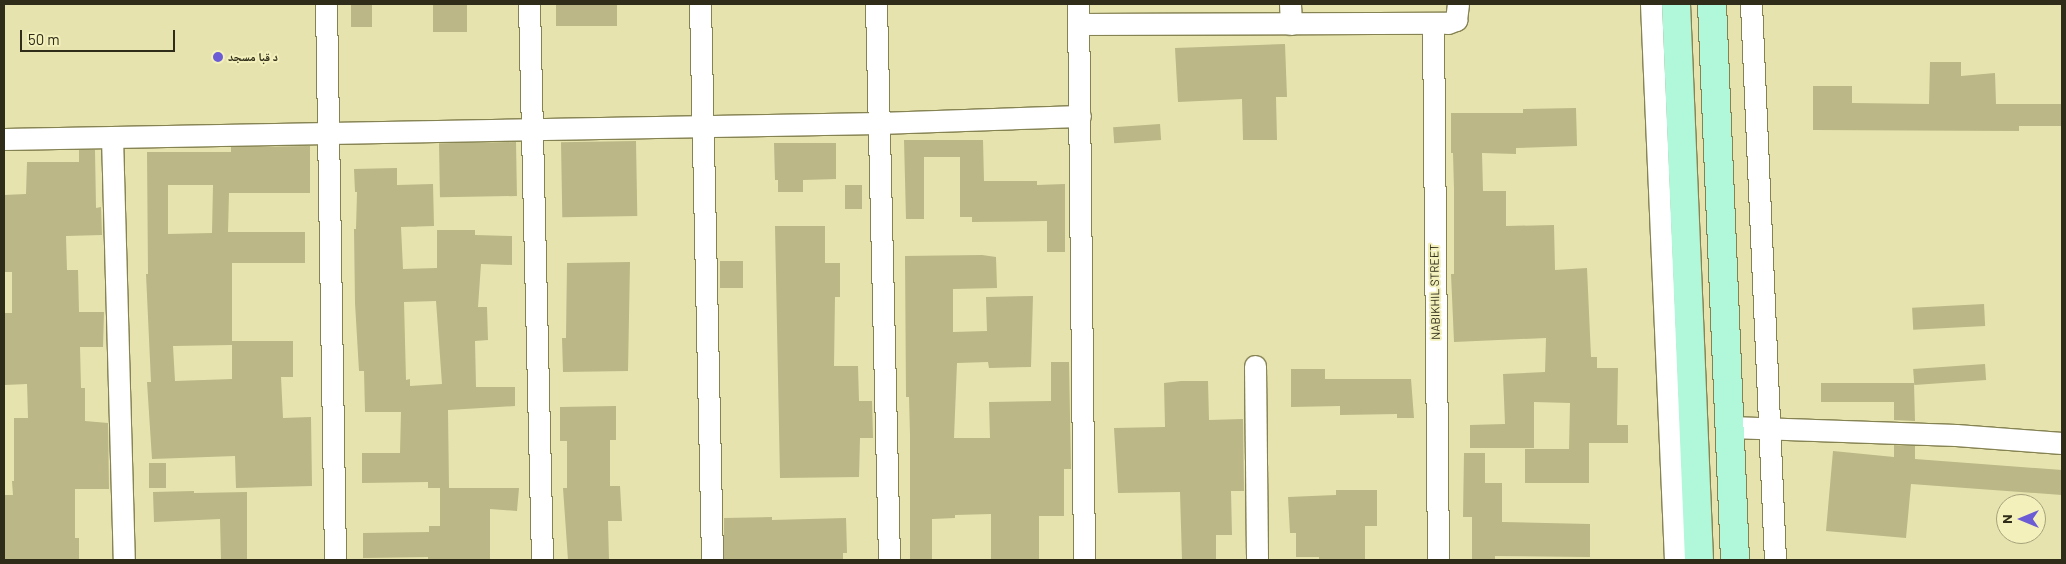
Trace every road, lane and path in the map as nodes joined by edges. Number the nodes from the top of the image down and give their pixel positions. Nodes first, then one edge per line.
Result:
1 (326, 4) edge
2 (529, 4) edge
3 (700, 4) edge
4 (876, 4) edge
5 (1458, 4) edge
6 (1651, 4) edge
7 (1676, 4) edge
8 (1712, 4) edge
9 (1751, 4) edge
10 (1078, 14) edge
11 (1290, 14) edge
12 (1433, 23) junction
13 (1080, 116) junction
14 (879, 123) junction
15 (702, 125) junction
16 (531, 127) junction
17 (329, 131) junction
18 (112, 136) junction
19 (4, 139) edge
20 (1255, 366) dead end
21 (1730, 427) junction
22 (1770, 427) junction
23 (2062, 443) edge
24 (124, 560) edge
25 (335, 560) edge
26 (542, 560) edge
27 (712, 560) edge
28 (889, 560) edge
29 (1084, 560) edge
30 (1257, 560) edge
31 (1438, 560) edge
32 (1675, 560) edge
33 (1700, 560) edge
34 (1735, 560) edge
35 (1775, 560) edge

1 - 17 street
2 - 16 street
3 - 15 street
4 - 14 street
5 - 12 street
6 - 32 street
7 - 33 main road
8 - 21 main road
9 - 22 street
10 - 11 street
10 - 13 street
11 - 12 street
12 - 31 street, NABIKHIL STREET
13 - 14 street
13 - 29 street
14 - 15 street
14 - 28 street
15 - 16 street
15 - 27 street
16 - 17 street
16 - 26 street
17 - 18 street
17 - 25 street
18 - 19 street
18 - 24 street
20 - 30 street
21 - 22 street
21 - 34 main road
22 - 23 street
22 - 35 street

